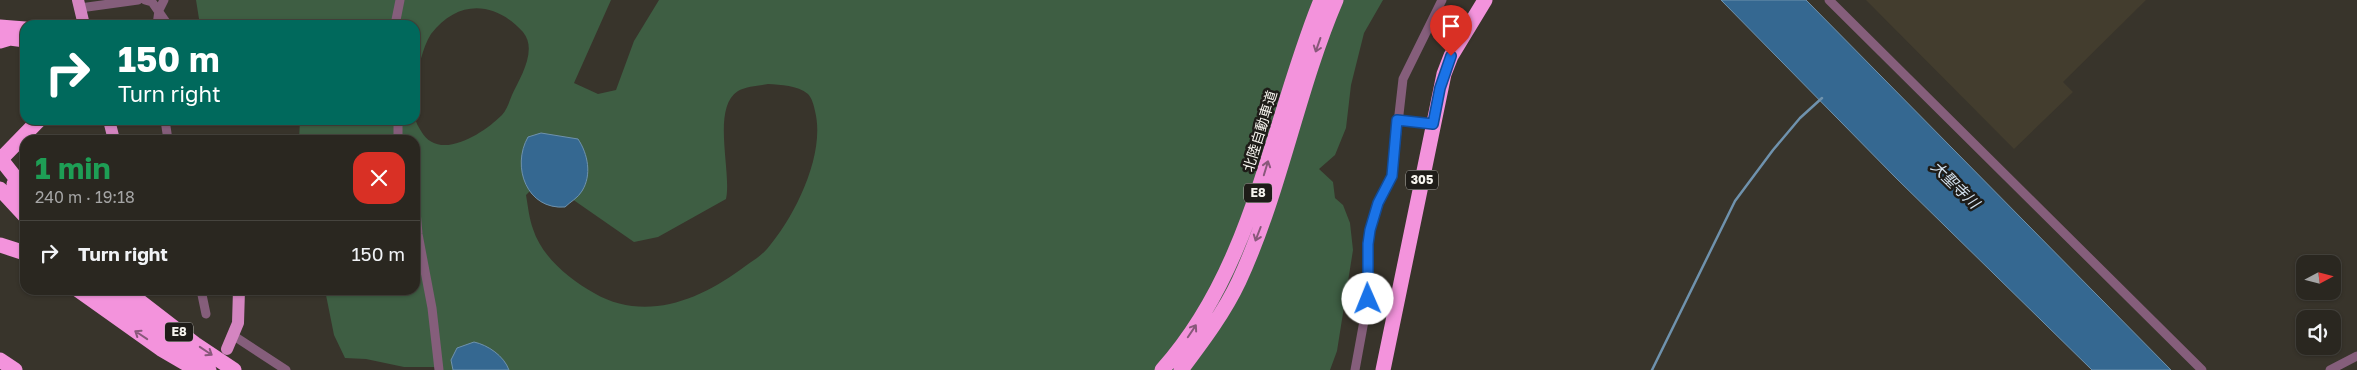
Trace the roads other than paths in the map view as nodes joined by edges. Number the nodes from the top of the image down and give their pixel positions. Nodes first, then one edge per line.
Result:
1 (138, 0) edge
2 (145, 0) edge
3 (164, 0) edge
4 (400, 0) edge
5 (1321, 0) edge
6 (1336, 0) edge
7 (1442, 0) edge
8 (1485, 0) edge
9 (1829, 0) edge
10 (79, 4) edge
11 (159, 10) junction
12 (83, 20) edge
13 (158, 20) edge
14 (165, 20) edge
15 (396, 20) edge
16 (0, 27) edge
17 (20, 29) edge
18 (20, 39) edge
19 (0, 40) edge
20 (1397, 120) junction
21 (1433, 124) junction
22 (34, 125) edge
23 (44, 125) edge
24 (24, 135) edge
25 (36, 135) edge
26 (20, 139) edge
27 (20, 151) edge
28 (0, 159) edge
29 (0, 170) edge
30 (12, 187) edge
31 (20, 205) edge
32 (0, 245) edge
33 (420, 245) edge
34 (20, 251) edge
35 (85, 295) edge
36 (110, 295) edge
37 (131, 295) edge
38 (202, 295) edge
39 (239, 295) edge
40 (206, 314) dead end
41 (234, 336) junction
42 (227, 349) dead end
43 (2357, 356) edge
44 (0, 360) edge
45 (15, 370) edge
46 (197, 370) edge
47 (209, 370) edge
48 (234, 370) edge
49 (286, 370) edge
50 (439, 370) edge
51 (1162, 370) edge
52 (1181, 370) edge
53 (1355, 370) edge
54 (1383, 370) edge
55 (2202, 370) edge
56 (2330, 370) edge

1 - 10 street
2 - 11 street
3 - 11 street
4 - 15 street
51 -> 5 highway, 北陸自動車道 / E8
6 -> 52 highway, E8
7 - 20 street
8 - 21 highway, 305
9 - 55 street
10 - 12 main road
11 - 13 street
11 - 14 street
16 - 17 highway
18 - 19 highway
20 - 21 street
20 - 53 street
21 - 54 highway, 305
22 - 24 highway
23 - 25 highway
26 - 28 highway
27 - 29 highway
28 - 30 highway, bridge
29 - 30 highway
30 - 31 highway
32 - 34 highway
33 - 50 street
46 -> 35 highway
36 - 47 highway, E8
37 -> 48 highway, E8
38 - 40 street
39 - 41 main road
41 - 42 main road
41 - 49 street
43 - 56 street
44 - 45 highway

